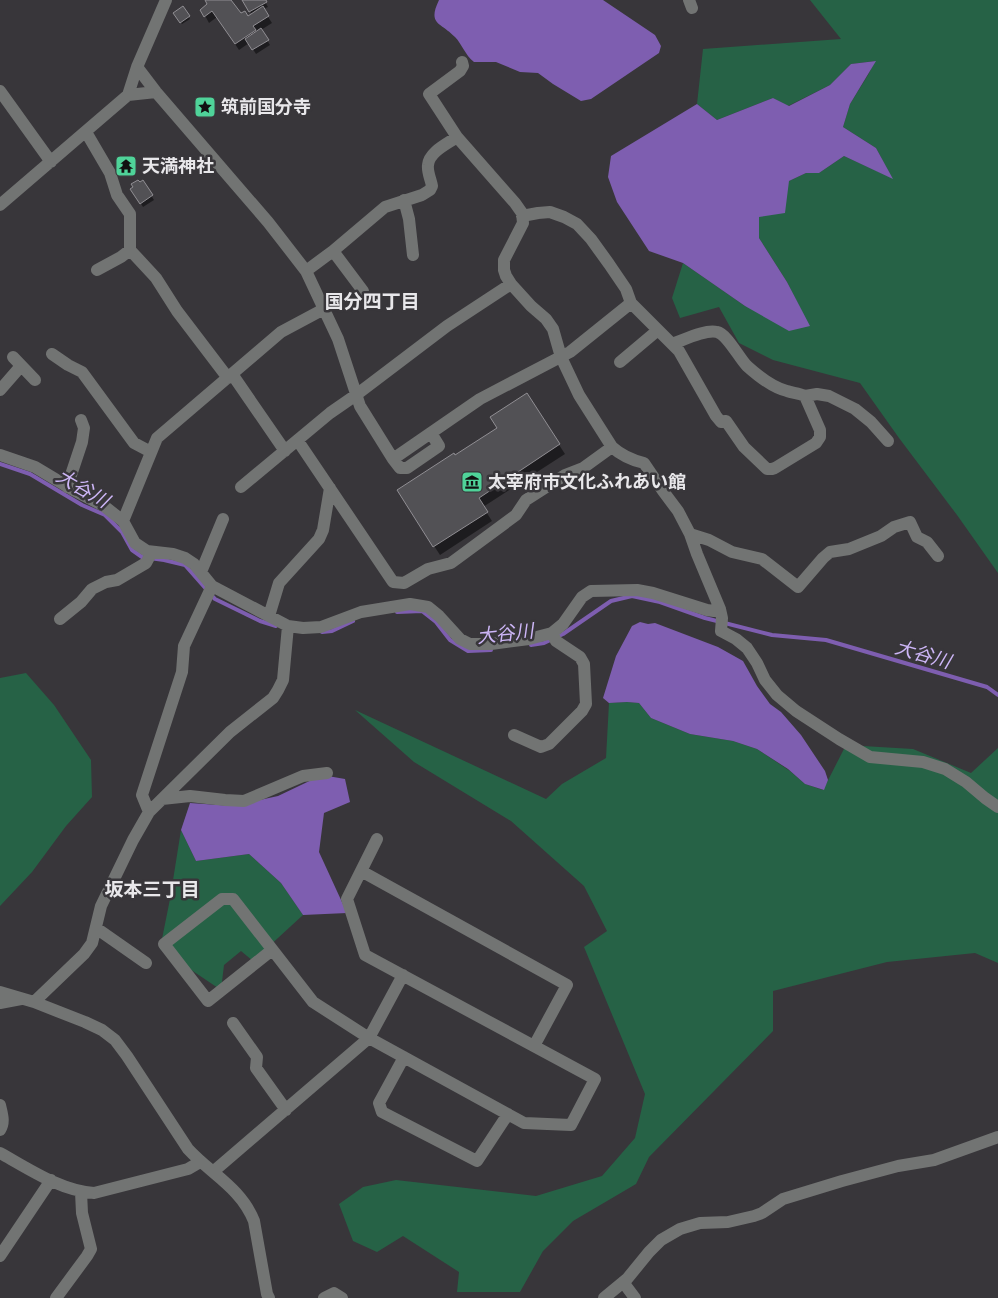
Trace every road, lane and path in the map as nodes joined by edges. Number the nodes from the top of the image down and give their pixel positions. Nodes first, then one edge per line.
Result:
1 (166, 0) edge
2 (462, 62) dead end
3 (137, 67) junction
4 (0, 91) edge
5 (156, 92) junction
6 (128, 95) junction
7 (86, 132) junction
8 (457, 137) junction
9 (51, 162) junction
10 (404, 200) junction
11 (0, 205) edge
12 (522, 216) junction
13 (130, 250) junction
14 (333, 251) junction
15 (413, 254) dead end
16 (97, 270) dead end
17 (306, 271) junction
18 (511, 284) junction
19 (363, 291) dead end
20 (631, 304) junction
21 (324, 309) junction
22 (658, 330) junction
23 (672, 344) junction
24 (52, 354) dead end
25 (561, 357) junction
26 (620, 362) dead end
27 (230, 376) junction
28 (36, 380) dead end
29 (0, 390) edge
30 (356, 395) junction
31 (805, 396) junction
32 (81, 420) dead end
33 (888, 440) dead end
34 (298, 441) junction
35 (612, 447) junction
36 (285, 451) junction
37 (151, 452) junction
38 (0, 454) edge
39 (68, 487) junction
40 (241, 487) dead end
41 (330, 488) junction
42 (223, 519) dead end
43 (123, 521) junction
44 (690, 534) junction
45 (152, 552) junction
46 (938, 556) dead end
47 (201, 572) junction
48 (404, 584) junction
49 (212, 586) junction
50 (410, 604) junction
51 (720, 609) junction
52 (268, 616) junction
53 (60, 620) dead end
54 (288, 626) junction
55 (552, 632) junction
56 (514, 735) dead end
57 (327, 773) dead end
58 (162, 800) junction
59 (998, 807) edge
60 (149, 812) junction
61 (377, 839) dead end
62 (361, 871) junction
63 (96, 928) junction
64 (272, 950) junction
65 (146, 963) dead end
66 (403, 975) junction
67 (0, 992) edge
68 (28, 1000) junction
69 (0, 1003) edge
70 (234, 1023) dead end
71 (369, 1038) junction
72 (534, 1046) junction
73 (404, 1057) junction
74 (0, 1106) edge
75 (286, 1110) junction
76 (508, 1114) junction
77 (0, 1130) edge
78 (998, 1137) edge
79 (0, 1153) edge
80 (200, 1162) junction
81 (214, 1171) junction
82 (51, 1180) junction
83 (81, 1192) junction
84 (0, 1256) edge
85 (623, 1282) junction
86 (56, 1298) edge
87 (269, 1298) edge
88 (324, 1298) edge
89 (342, 1298) edge
90 (604, 1298) edge
91 (635, 1298) edge

1 - 3 street
2 - 8 street
3 - 5 street
3 - 6 street
4 - 9 street
5 - 6 street
5 - 17 street
6 - 7 street
7 - 9 street
7 - 13 street
8 - 10 street
8 - 12 street
9 - 11 street
10 - 14 street
10 - 15 street
12 - 18 street
12 - 20 street
13 - 16 street
13 - 27 street
14 - 17 street
14 - 19 street
17 - 21 street
18 - 25 street
18 - 30 street
20 - 22 street
20 - 25 street
21 - 27 street
21 - 30 street
22 - 23 street
22 - 26 street
23 - 31 street
23 - 31 street
24 - 37 street
25 - 30 street
25 - 35 street
27 - 36 street
27 - 37 street
28 - 29 street
30 - 34 street
31 - 33 street
32 - 39 street
34 - 36 street
34 - 41 street
35 - 44 street
35 - 48 street
36 - 40 street
37 - 43 street
38 - 39 street
39 - 43 street
41 - 48 street
41 - 52 street
42 - 47 street
43 - 45 street
44 - 46 street
44 - 51 street
45 - 47 street
45 - 53 street
47 - 49 street
48 - 50 street
49 - 52 street
49 - 60 street
50 - 54 street
50 - 55 street
51 - 55 street
51 - 59 street
52 - 54 street
54 - 58 street
55 - 56 street
57 - 58 street
58 - 60 street
60 - 63 street
61 - 62 street
62 - 66 street
62 - 72 street
63 - 65 street
63 - 68 street
64 - 64 street
64 - 71 street
66 - 71 street
66 - 72 street
67 - 68 street
68 - 69 street
68 - 80 street
70 - 75 street
71 - 73 street
71 - 75 street
72 - 76 street
73 - 76 street
73 - 76 street
74 - 77 street
75 - 81 street
78 - 85 street
79 - 82 street
80 - 81 street
80 - 83 street
81 - 87 street
82 - 83 street
82 - 84 street
83 - 86 street
85 - 90 street
85 - 91 street
88 - 89 street

